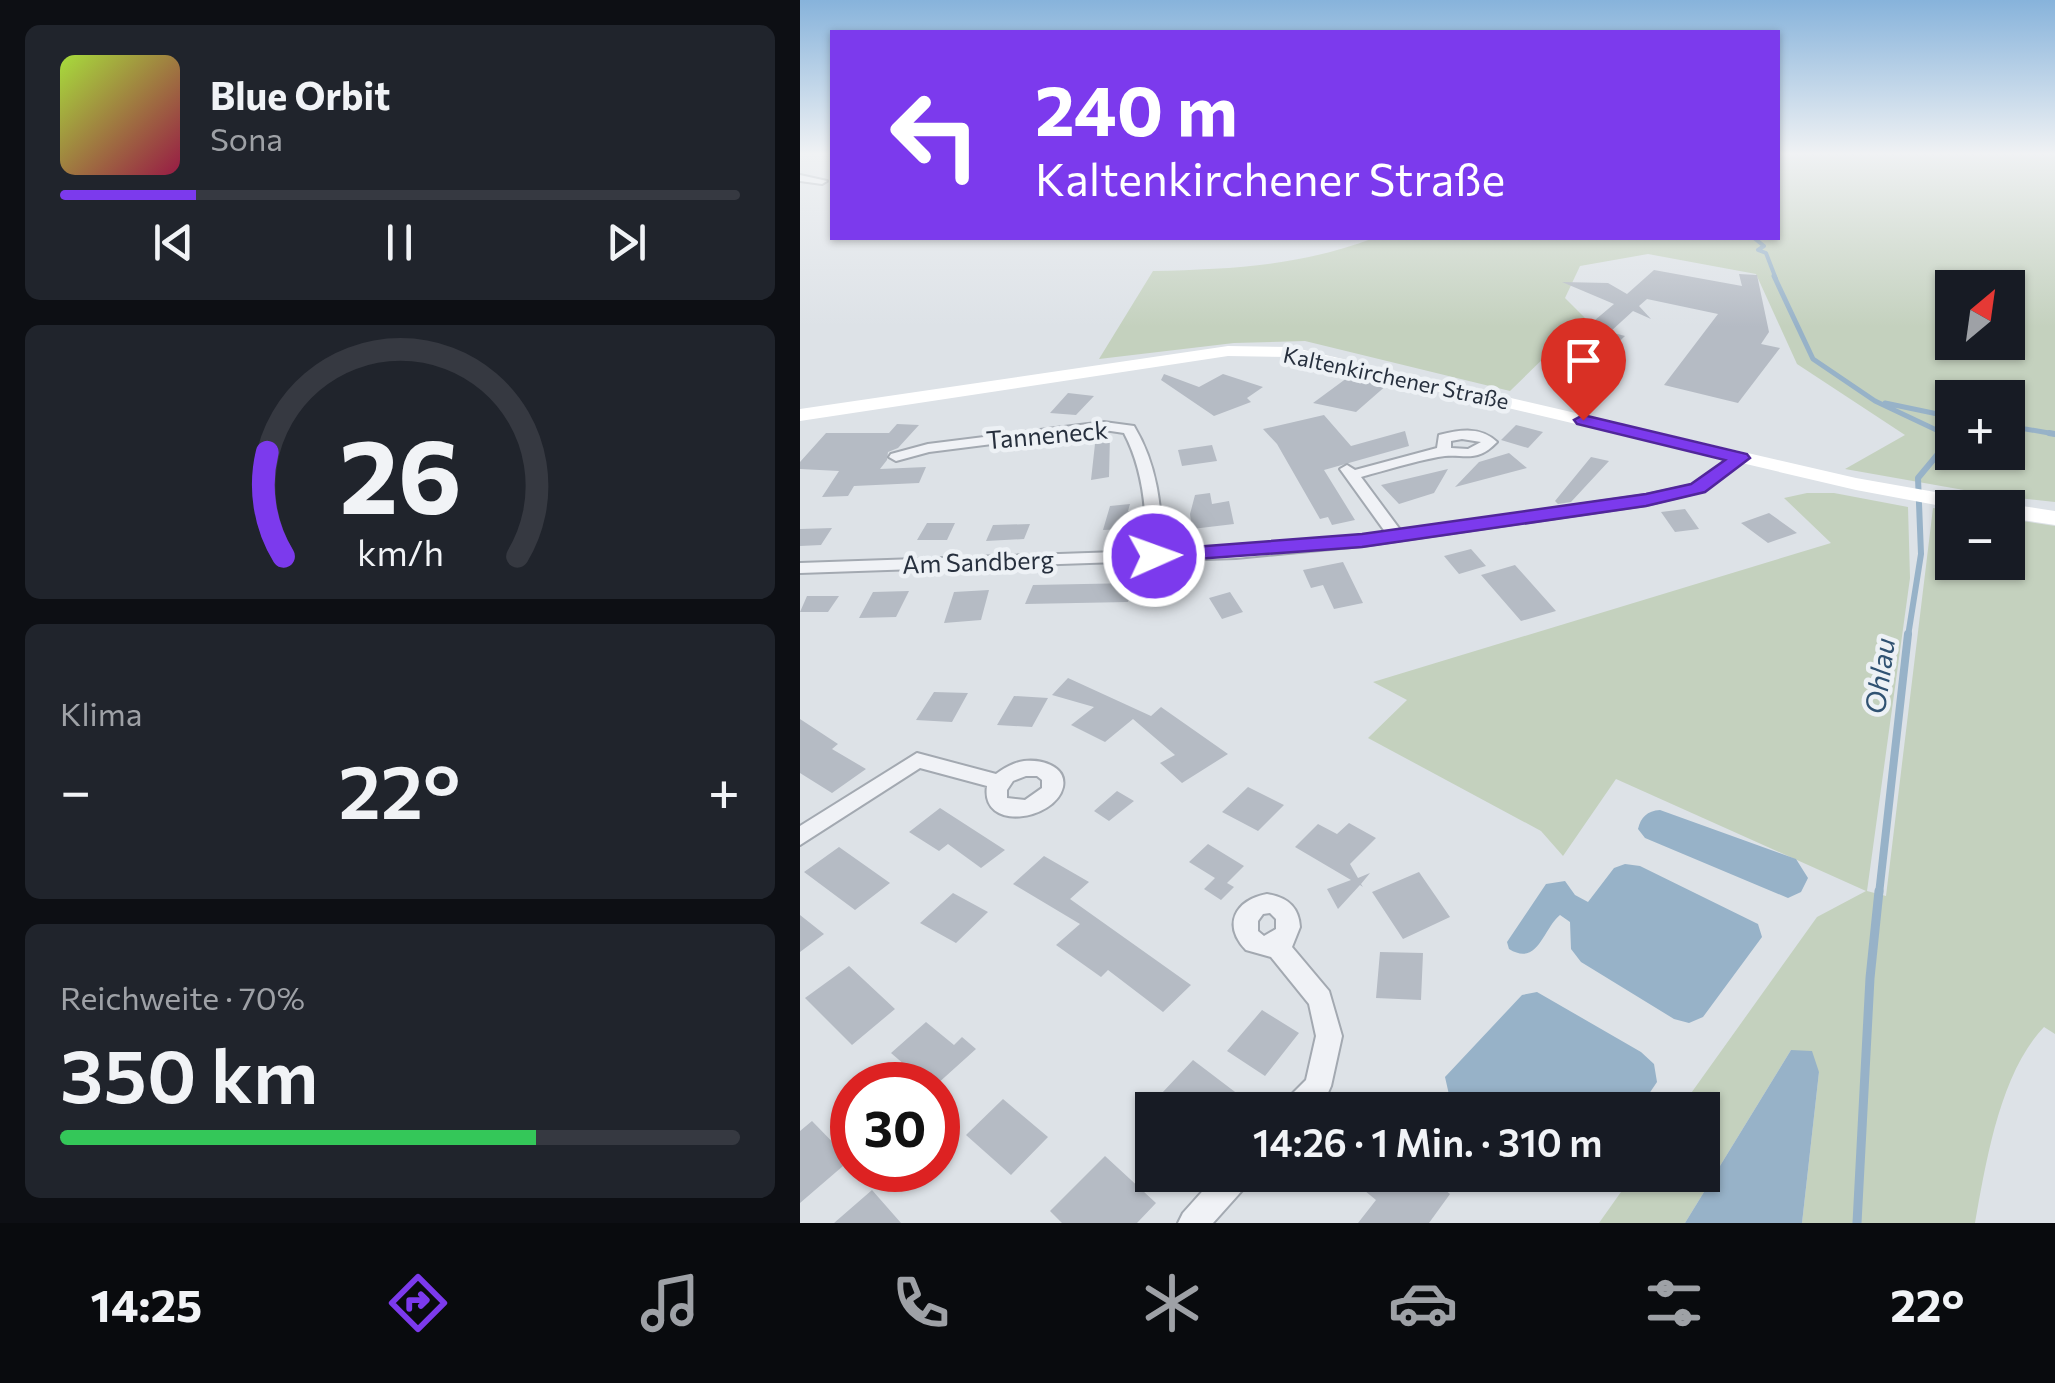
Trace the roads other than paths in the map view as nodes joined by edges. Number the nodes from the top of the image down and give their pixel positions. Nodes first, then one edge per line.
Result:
1 (800, 415) edge
2 (1444, 451) dead end
3 (896, 457) dead end
4 (1740, 458) junction
5 (1935, 499) edge
6 (2025, 514) edge
7 (2055, 518) edge
8 (1396, 536) junction
9 (1154, 556) junction
10 (800, 568) edge
11 (1000, 782) dead end
12 (800, 837) edge
13 (1274, 944) dead end
14 (1312, 1092) edge
15 (1222, 1192) edge
16 (1194, 1223) edge

1 - 4 main road, Kaltenkirchener Straße
2 - 8 street
3 - 9 street, Tanneneck
4 - 5 main road, Kaltenkirchener Straße
4 - 8 street, Am Sandberg
6 - 7 main road
8 - 9 street, Am Sandberg
9 - 10 street, Am Sandberg
11 - 12 street
13 - 14 street
15 - 16 street

